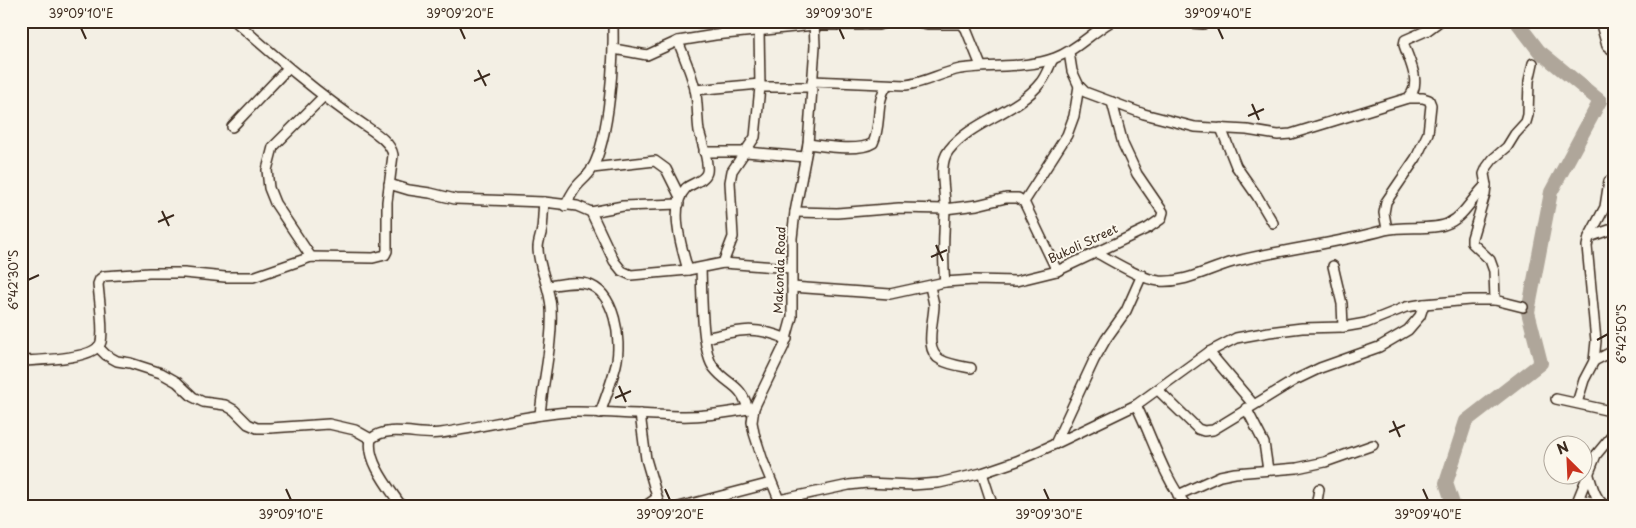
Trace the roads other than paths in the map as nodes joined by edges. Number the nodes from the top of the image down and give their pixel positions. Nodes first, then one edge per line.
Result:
1 (235, 21) edge
2 (613, 21) edge
3 (721, 21) edge
4 (892, 21) edge
5 (913, 21) edge
6 (1112, 21) edge
7 (1166, 21) edge
8 (1215, 21) edge
9 (1440, 21) edge
10 (1600, 21) edge
11 (957, 22) edge
12 (814, 23) edge
13 (1101, 24) edge
14 (759, 30) junction
15 (727, 33) junction
16 (678, 41) junction
17 (614, 49) junction
18 (1069, 52) junction
19 (1615, 52) edge
20 (1053, 59) junction
21 (1534, 63) dead end
22 (981, 66) junction
23 (288, 68) junction
24 (812, 84) junction
25 (760, 85) junction
26 (887, 85) junction
27 (1079, 86) junction
28 (695, 90) junction
29 (323, 96) junction
30 (1408, 98) junction
31 (1112, 102) junction
32 (232, 128) dead end
33 (1221, 128) junction
34 (808, 144) junction
35 (704, 152) junction
36 (746, 152) junction
37 (805, 156) junction
38 (592, 168) junction
39 (1609, 181) dead end
40 (389, 184) junction
41 (1486, 185) junction
42 (680, 200) junction
43 (544, 202) junction
44 (1024, 202) junction
45 (564, 206) junction
46 (945, 209) junction
47 (591, 212) junction
48 (795, 212) junction
49 (1273, 223) dead end
50 (1615, 228) edge
51 (1387, 229) junction
52 (1589, 237) junction
53 (1097, 253) junction
54 (311, 257) junction
55 (724, 263) junction
56 (1333, 266) dead end
57 (701, 268) junction
58 (791, 268) junction
59 (688, 270) junction
60 (1057, 271) junction
61 (1142, 275) junction
62 (945, 282) junction
63 (548, 286) junction
64 (930, 286) junction
65 (792, 288) junction
66 (1495, 300) junction
67 (1424, 304) junction
68 (1523, 307) dead end
69 (1343, 327) junction
70 (706, 338) junction
71 (787, 338) junction
72 (98, 347) junction
73 (1615, 350) edge
74 (1209, 352) junction
75 (1594, 360) junction
76 (21, 362) edge
77 (971, 368) dead end
78 (1158, 390) junction
79 (1556, 399) dead end
80 (1577, 403) junction
81 (1136, 405) junction
82 (1250, 406) junction
83 (751, 409) junction
84 (1615, 412) edge
85 (600, 413) junction
86 (640, 414) junction
87 (540, 415) junction
88 (1615, 432) edge
89 (371, 439) junction
90 (1055, 444) junction
91 (1372, 445) dead end
92 (1594, 459) edge
93 (1268, 470) junction
94 (982, 474) junction
95 (772, 483) junction
96 (1583, 486) edge
97 (1593, 486) edge
98 (1319, 489) dead end
99 (1178, 495) junction
100 (657, 498) junction
101 (780, 503) edge
102 (1577, 503) edge
103 (400, 506) edge
104 (1606, 506) edge
105 (644, 507) edge
106 (660, 507) edge
107 (679, 507) edge
108 (993, 507) edge
109 (1187, 507) edge
110 (1316, 507) edge

1 - 23 street
2 - 17 street
3 - 15 street
4 - 12 street
5 - 11 street
6 - 13 street
7 - 8 street
9 - 30 street
10 - 19 street
11 - 22 street
12 - 14 street
12 - 24 street, Makonda Road
13 - 18 street
14 - 15 street
14 - 25 street
15 - 16 street
16 - 17 street
16 - 28 street
17 - 38 street
18 - 20 street
18 - 27 street
20 - 22 street
20 - 46 street
21 - 41 street
22 - 26 street
23 - 29 street
23 - 32 street
24 - 25 street
24 - 26 street
24 - 34 street, Makonda Road
25 - 28 street
25 - 36 street
26 - 34 street
27 - 31 street
27 - 44 street
28 - 35 street
29 - 40 street
29 - 54 street
30 - 33 street
30 - 51 street
31 - 33 street
31 - 53 street, Bukoli Street
33 - 49 street
34 - 37 street, Makonda Road
35 - 36 street
35 - 42 street
36 - 37 street
36 - 55 street
37 - 48 street, Makonda Road
38 - 42 street
38 - 45 street
39 - 52 street
40 - 43 street
40 - 54 street
41 - 51 street
41 - 66 street
42 - 47 street
42 - 59 street
43 - 45 street
43 - 63 street
44 - 46 street
44 - 60 street
45 - 47 street
46 - 48 street
46 - 62 street
47 - 59 street
48 - 58 street, Makonda Road
50 - 52 street
51 - 61 street
52 - 75 street
53 - 60 street, Bukoli Street
53 - 61 street
54 - 72 street
55 - 57 street
55 - 58 street
56 - 69 street
57 - 59 street
57 - 70 street
58 - 65 street, Makonda Road
60 - 62 street, Bukoli Street
61 - 90 street
62 - 64 street, Bukoli Street
63 - 85 street
63 - 87 street
64 - 65 street, Bukoli Street
64 - 77 street
65 - 71 street, Makonda Road
66 - 67 street
66 - 68 street
67 - 69 street
67 - 82 street
69 - 74 street
70 - 71 street
70 - 83 street
71 - 83 street, Makonda Road
72 - 76 street
72 - 89 street
73 - 75 street
74 - 78 street
74 - 82 street
75 - 80 street
78 - 81 street
78 - 82 street
79 - 80 street
80 - 84 street
81 - 90 street
81 - 99 street
82 - 93 street
83 - 86 street
83 - 95 street, Makonda Road
85 - 86 street
85 - 87 street
86 - 100 street
87 - 89 street
88 - 92 street
89 - 103 street
90 - 94 street
91 - 93 street
93 - 99 street
94 - 101 street
94 - 108 street
95 - 101 street, Makonda Road
95 - 107 street
96 - 102 street
97 - 104 street
98 - 110 street
99 - 109 street
100 - 105 street
100 - 106 street
102 - 104 street

